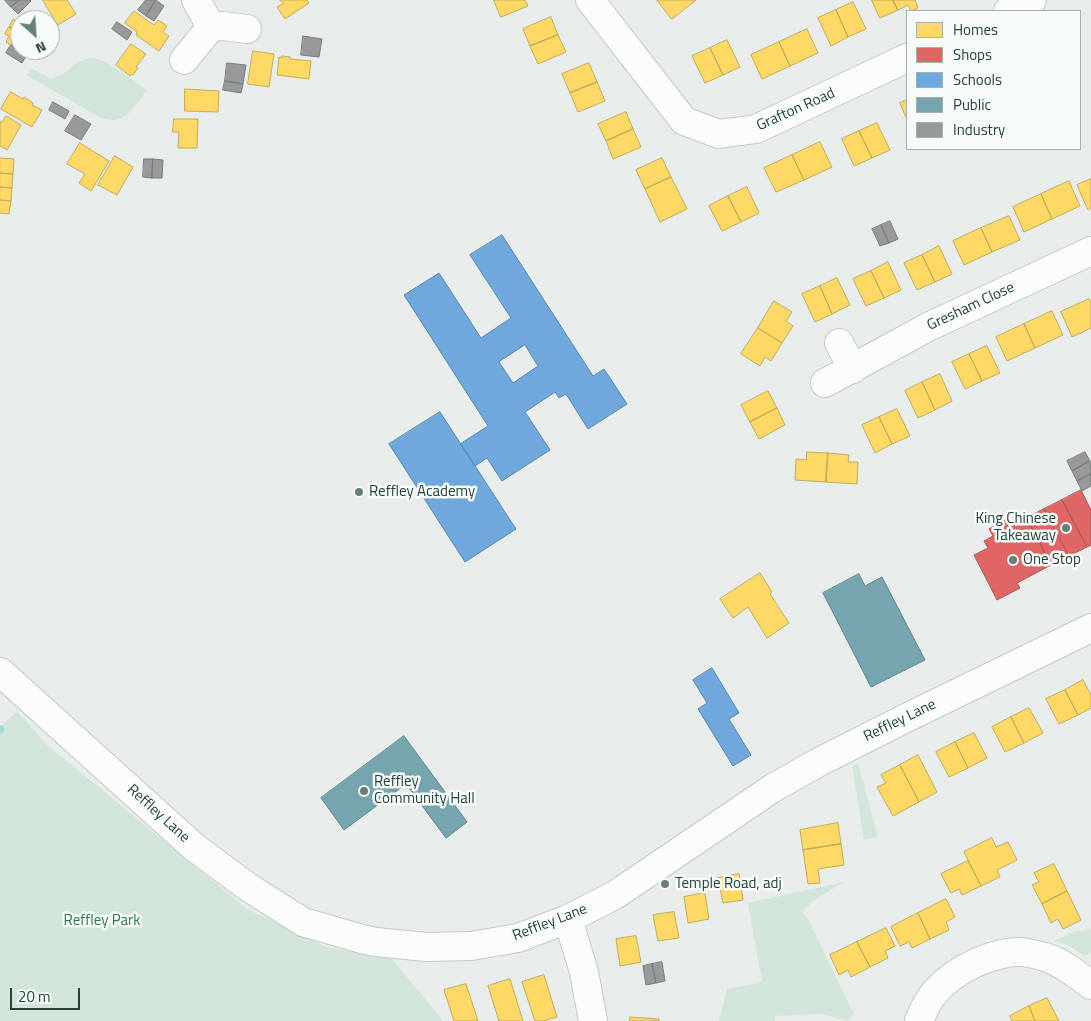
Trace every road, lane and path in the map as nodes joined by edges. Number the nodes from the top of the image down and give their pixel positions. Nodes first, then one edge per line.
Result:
1 (196, 0) edge
2 (590, 0) edge
3 (1032, 0) edge
4 (1010, 10) edge
5 (212, 27) junction
6 (248, 29) dead end
7 (906, 58) edge
8 (184, 60) dead end
9 (1091, 251) edge
10 (838, 343) dead end
11 (853, 369) junction
12 (825, 383) dead end
13 (1091, 628) edge
14 (0, 672) edge
15 (568, 919) junction
16 (1091, 985) edge
17 (593, 1021) edge
18 (919, 1021) edge

1 - 5 street
2 - 7 street, Grafton Road
3 - 4 street
5 - 6 street
5 - 8 street
9 - 11 street, Gresham Close
10 - 11 street
11 - 12 street, Gresham Close
13 - 15 street, Reffley Lane
14 - 15 street, Reffley Lane
15 - 17 street
16 - 18 street

